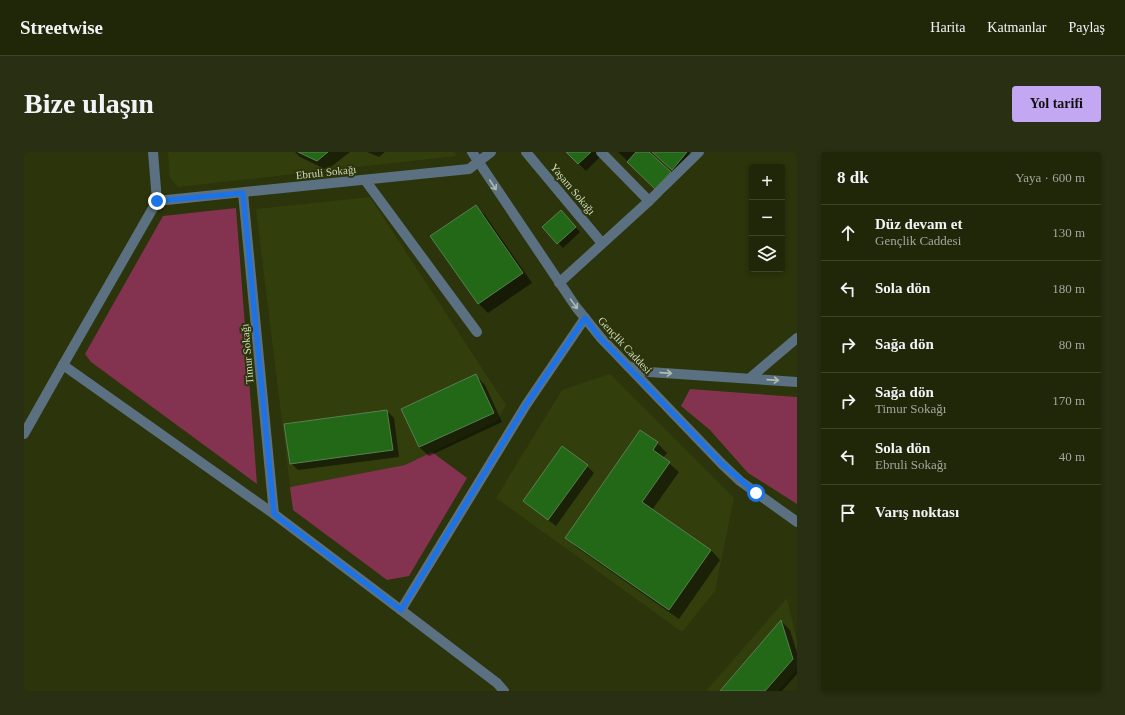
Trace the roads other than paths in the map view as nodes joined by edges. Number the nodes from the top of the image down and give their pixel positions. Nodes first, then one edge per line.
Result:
1 (153, 152) edge
2 (472, 152) edge
3 (491, 152) edge
4 (526, 152) edge
5 (601, 152) edge
6 (699, 152) edge
7 (479, 163) junction
8 (365, 180) junction
9 (243, 193) junction
10 (157, 201) junction
11 (649, 201) junction
12 (601, 242) junction
13 (558, 283) junction
14 (585, 318) junction
15 (477, 332) dead end
16 (797, 338) edge
17 (63, 365) junction
18 (628, 366) junction
19 (750, 378) junction
20 (797, 382) edge
21 (24, 434) edge
22 (274, 514) junction
23 (797, 522) edge
24 (401, 610) junction
25 (504, 691) edge

1 - 10 street
2 - 7 street, Gençlik Caddesi
3 - 7 street, Ebruli Sokağı
4 - 12 street, Yaşam Sokağı
5 - 11 street
6 - 11 street
7 - 8 street, Ebruli Sokağı
7 -> 13 street, Gençlik Caddesi
8 - 9 street, Ebruli Sokağı
8 - 15 street
9 - 10 street, Ebruli Sokağı
9 - 22 street, Timur Sokağı
10 - 17 street
11 - 12 street
12 - 13 street
13 -> 14 street, Gençlik Caddesi
14 - 18 street, Gençlik Caddesi
14 - 24 street
16 - 19 street
17 - 21 street
17 - 22 street
18 -> 19 street
18 - 23 street, Gençlik Caddesi
19 -> 20 street
22 - 24 street
24 - 25 street

